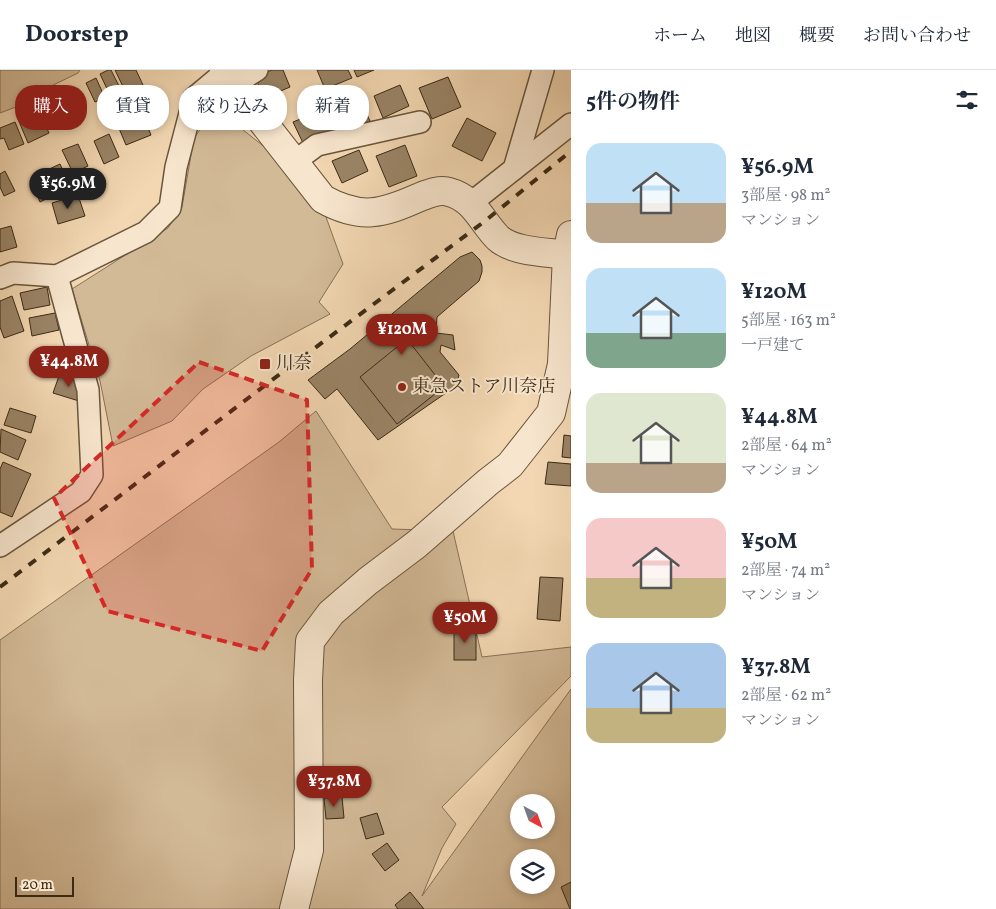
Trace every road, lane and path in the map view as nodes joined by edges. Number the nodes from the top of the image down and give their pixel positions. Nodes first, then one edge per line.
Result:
1 (543, 70) edge
2 (235, 74) edge
3 (420, 122) dead end
4 (571, 124) edge
5 (294, 162) junction
6 (514, 169) junction
7 (472, 203) junction
8 (569, 245) edge
9 (57, 276) junction
10 (0, 278) edge
11 (566, 364) edge
12 (0, 546) edge
13 (294, 909) edge

1 - 6 street
2 - 5 street
2 - 9 street
3 - 5 street
4 - 6 street
5 - 7 street
6 - 7 street
7 - 8 street
8 - 11 street
9 - 10 street
9 - 12 street
11 - 13 street

